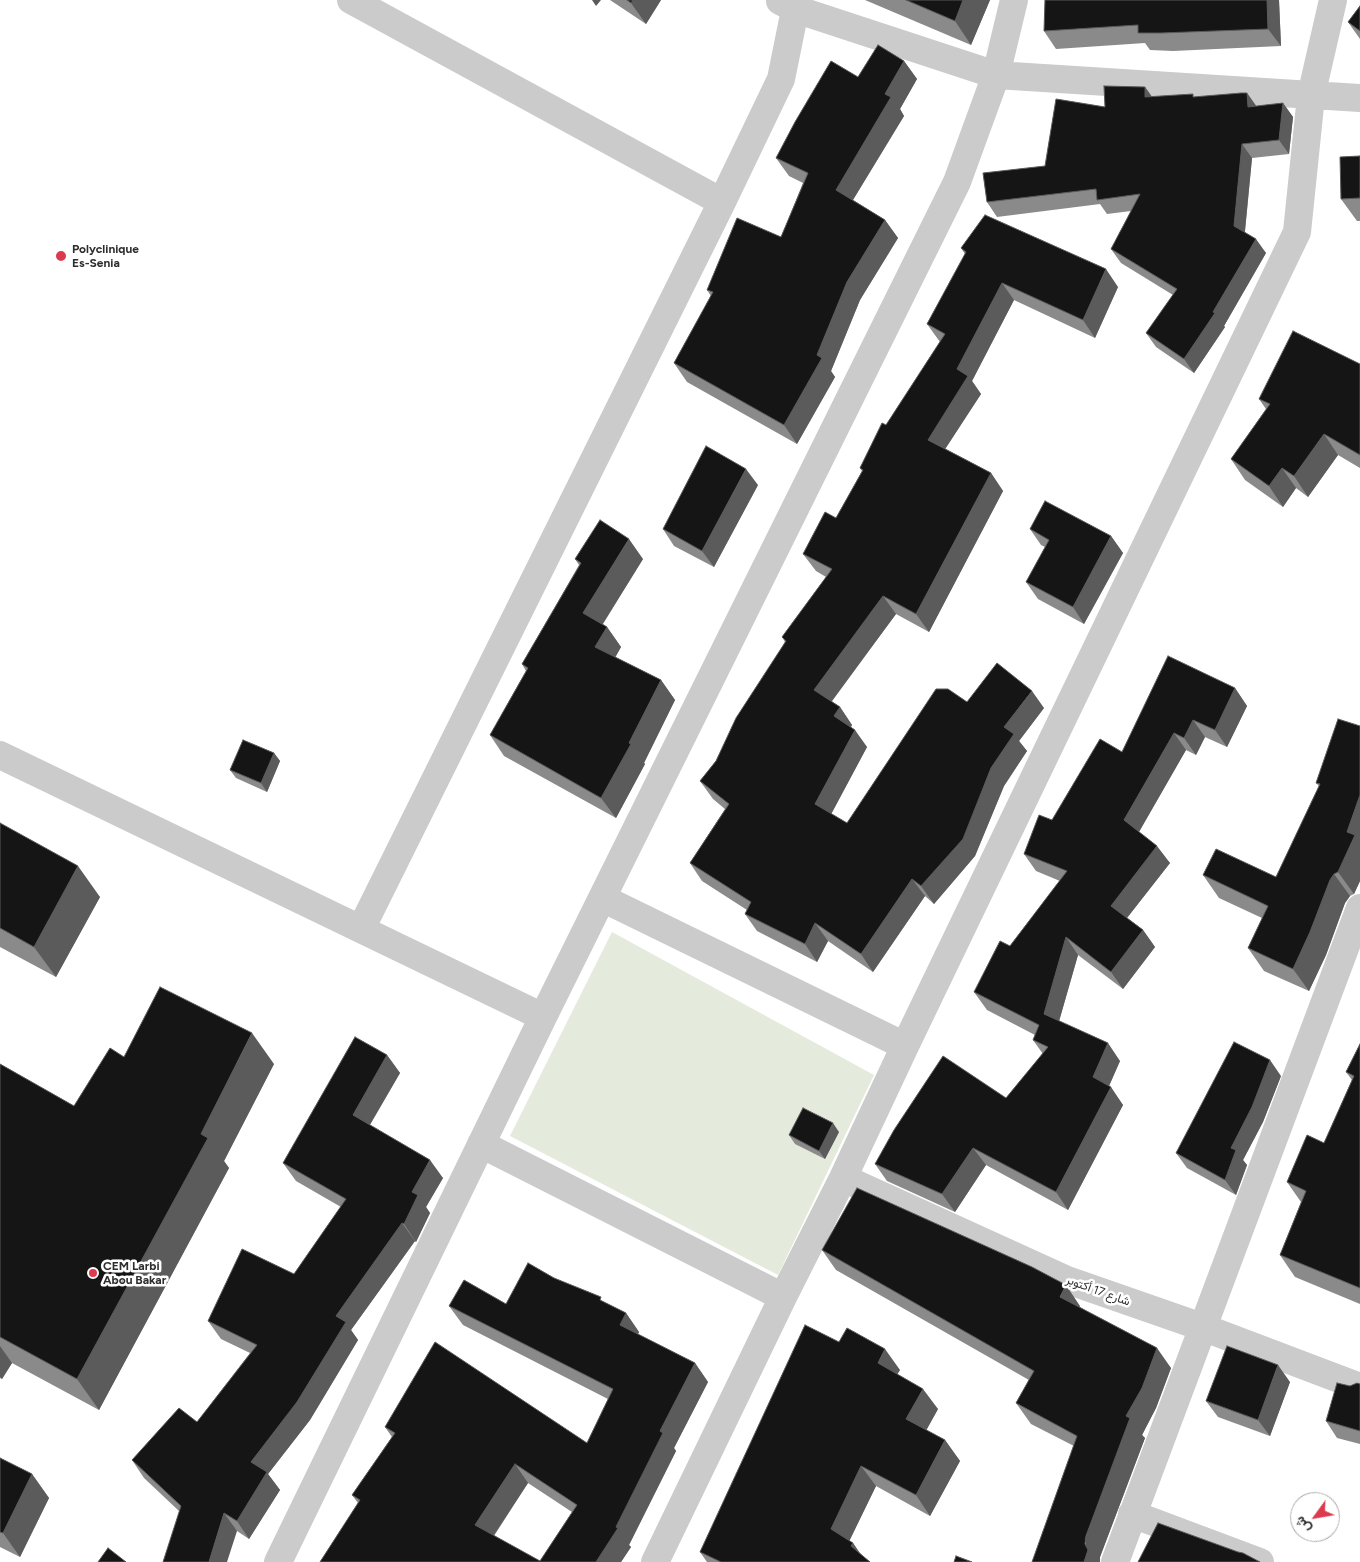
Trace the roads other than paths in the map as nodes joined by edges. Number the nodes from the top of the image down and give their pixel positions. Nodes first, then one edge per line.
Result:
1 (351, 0) edge
2 (1014, 0) edge
3 (1333, 0) edge
4 (790, 3) edge
5 (996, 76) junction
6 (1311, 96) junction
7 (1360, 98) edge
8 (722, 202) junction
9 (0, 755) edge
10 (602, 898) junction
11 (1360, 908) edge
12 (361, 929) junction
13 (543, 1017) junction
14 (905, 1046) junction
15 (481, 1144) junction
16 (844, 1178) junction
17 (783, 1297) junction
18 (1202, 1327) junction
19 (1360, 1387) edge
20 (1132, 1514) junction
21 (278, 1562) edge
22 (655, 1562) edge
23 (1114, 1562) edge
24 (1260, 1562) edge

1 - 8 street
2 - 5 street
3 - 6 street
4 - 5 street
4 - 8 street
5 - 6 street
5 - 10 street
6 - 7 street
6 - 14 street
8 - 12 street
9 - 12 street
10 - 13 street
10 - 14 street
11 - 18 street
12 - 13 street
13 - 15 street
14 - 16 street
15 - 17 street
15 - 21 street
16 - 17 street
16 - 18 street, شارع 17 أكتوبر
17 - 22 street
18 - 19 street, شارع 17 أكتوبر
18 - 20 street
20 - 23 street
20 - 24 street

